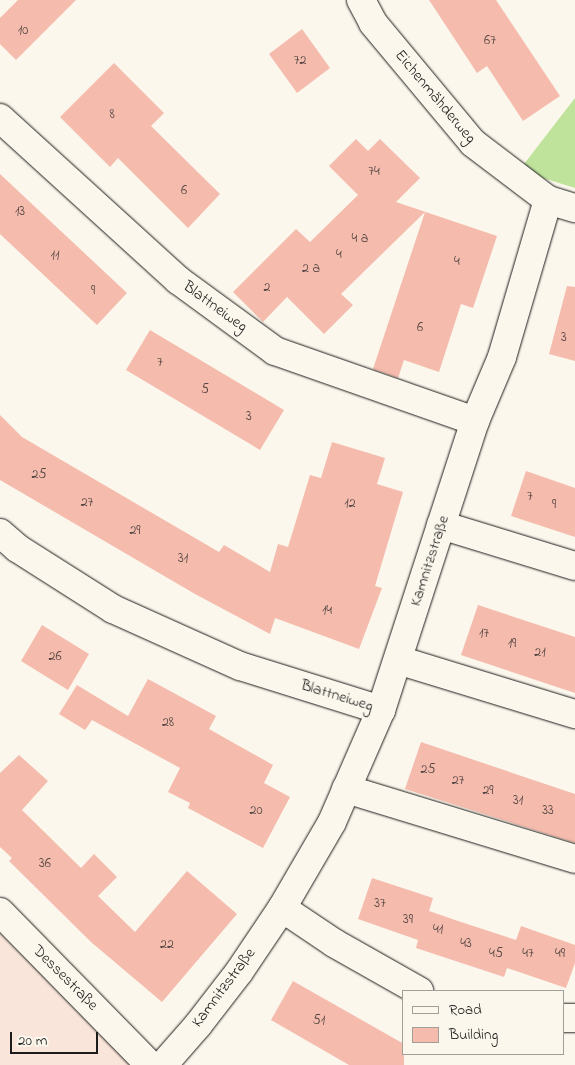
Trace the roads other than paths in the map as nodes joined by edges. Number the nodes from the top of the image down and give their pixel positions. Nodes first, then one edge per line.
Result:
1 (361, 0) edge
2 (0, 118) edge
3 (548, 200) junction
4 (575, 208) edge
5 (475, 421) junction
6 (441, 526) junction
7 (0, 533) edge
8 (575, 566) edge
9 (398, 660) junction
10 (382, 710) junction
11 (575, 714) edge
12 (346, 789) junction
13 (575, 859) edge
14 (282, 908) junction
15 (0, 912) edge
16 (417, 990) edge
17 (150, 1065) edge
18 (163, 1065) edge

1 - 3 street, Eichenmähderweg
2 - 5 street, Blattneiweg
3 - 4 street, Eichenmähderweg
3 - 5 street, Kamnitzstraße
5 - 6 street, Kamnitzstraße
6 - 8 street
6 - 9 street, Kamnitzstraße
7 - 10 street, Blattneiweg
9 - 10 street, Kamnitzstraße
9 - 11 street
10 - 12 street, Kamnitzstraße
12 - 13 street
12 - 14 street, Kamnitzstraße
14 - 16 street
14 - 18 street, Kamnitzstraße
15 - 17 street, Dessestraße

